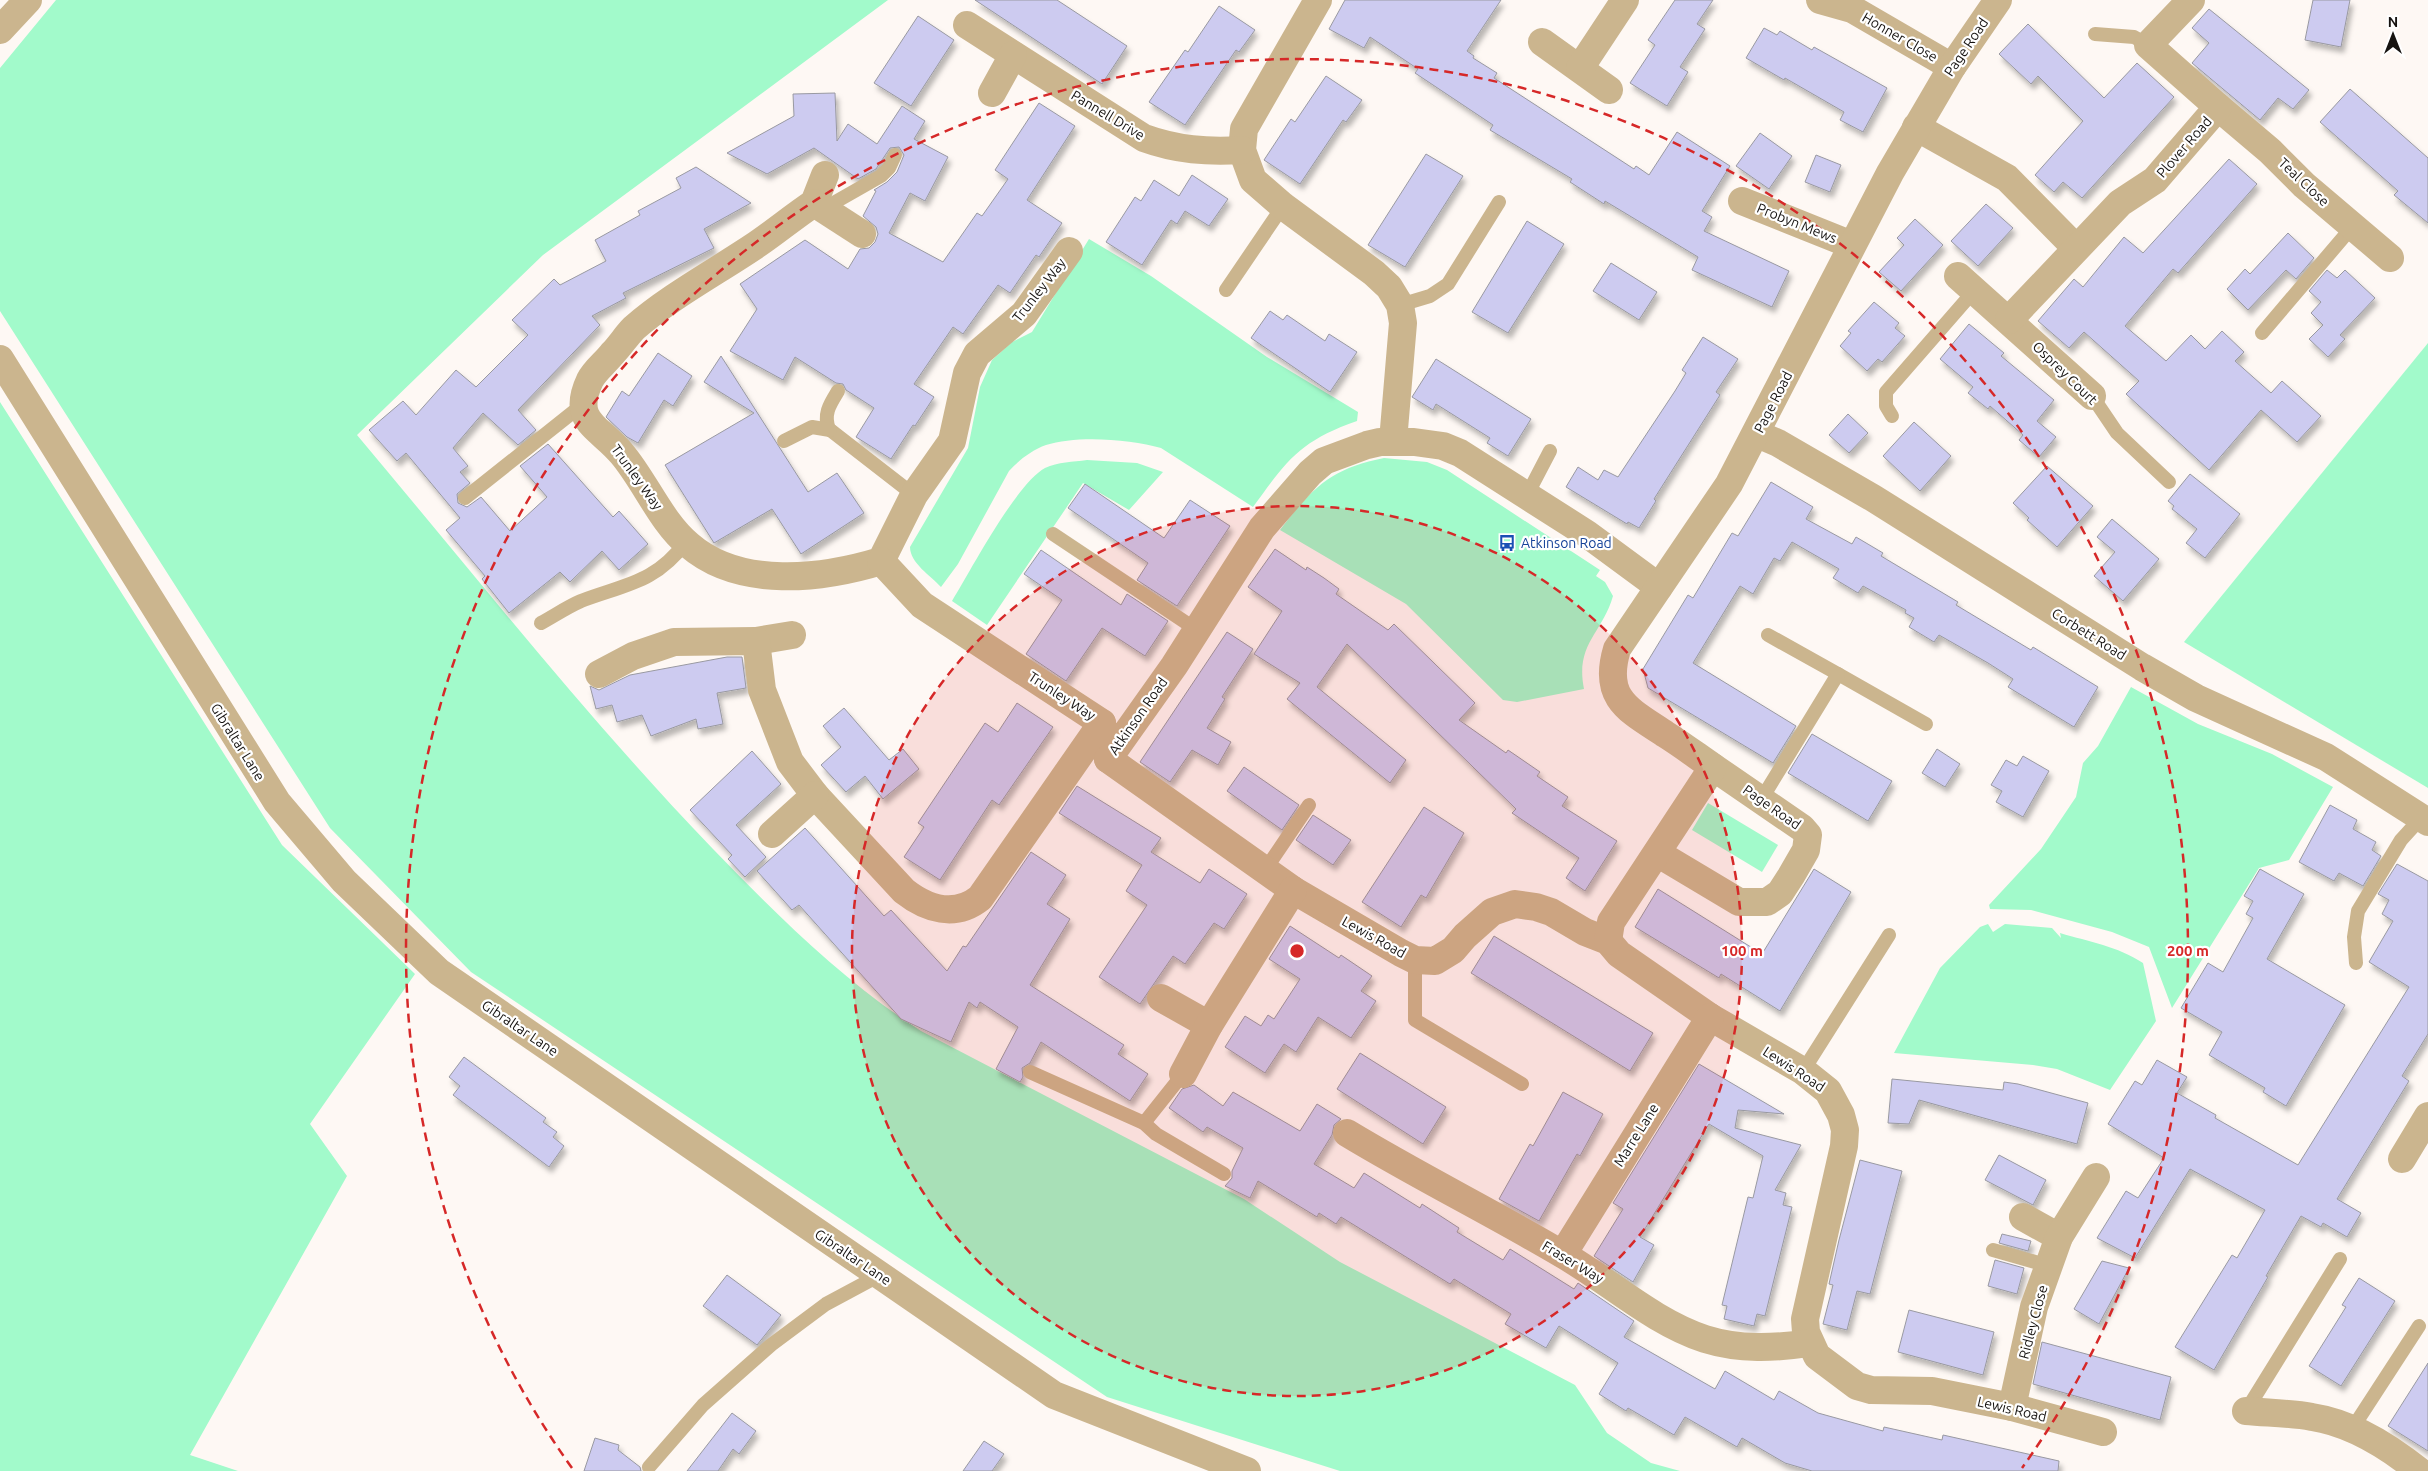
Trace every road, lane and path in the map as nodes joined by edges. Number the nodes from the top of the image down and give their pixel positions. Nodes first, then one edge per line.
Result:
1 (28, 0) edge
2 (1318, 0) edge
3 (1625, 0) edge
4 (1820, 0) edge
5 (1998, 0) edge
6 (2191, 0) edge
7 (967, 25) dead end
8 (0, 30) edge
9 (2095, 34) dead end
10 (1542, 42) dead end
11 (2148, 45) junction
12 (1013, 55) junction
13 (1952, 67) junction
14 (1580, 68) junction
15 (1609, 90) dead end
16 (992, 93) dead end
17 (2218, 107) junction
18 (1916, 127) junction
19 (1242, 150) junction
20 (895, 155) dead end
21 (825, 175) dead end
22 (1742, 201) dead end
23 (1499, 202) dead end
24 (819, 206) junction
25 (1283, 206) junction
26 (2353, 226) junction
27 (862, 234) dead end
28 (1852, 245) junction
29 (2075, 247) junction
30 (1069, 251) dead end
31 (2390, 258) dead end
32 (1966, 284) joint
33 (1226, 290) dead end
34 (1400, 305) junction
35 (2008, 320) junction
36 (2262, 333) dead end
37 (0, 359) edge
38 (838, 392) dead end
39 (2092, 396) joint
40 (582, 405) junction
41 (1892, 416) dead end
42 (830, 430) junction
43 (1757, 434) junction
44 (784, 441) dead end
45 (1393, 441) junction
46 (1550, 452) dead end
47 (2170, 482) dead end
48 (914, 494) junction
49 (1527, 495) junction
50 (465, 498) dead end
51 (1053, 534) dead end
52 (686, 542) junction
53 (881, 561) junction
54 (1659, 587) junction
55 (541, 623) dead end
56 (1197, 630) junction
57 (792, 635) dead end
58 (1768, 635) dead end
59 (756, 641) junction
60 (599, 674) dead end
61 (1838, 674) junction
62 (1102, 722) junction
63 (1926, 724) dead end
64 (1108, 759) junction
65 (1713, 767) junction
66 (815, 795) junction
67 (1761, 800) junction
68 (1309, 805) dead end
69 (2425, 819) edge
70 (772, 834) dead end
71 (1657, 853) junction
72 (1265, 870) junction
73 (1293, 890) junction
74 (1889, 935) dead end
75 (1608, 941) junction
76 (1415, 960) junction
77 (2356, 963) dead end
78 (1160, 998) dead end
79 (1710, 1017) junction
80 (1209, 1025) junction
81 (1030, 1072) dead end
82 (1803, 1072) junction
83 (1183, 1074) joint
84 (1522, 1084) dead end
85 (2428, 1116) edge
86 (1144, 1123) junction
87 (1347, 1133) dead end
88 (2402, 1159) dead end
89 (1224, 1174) dead end
90 (2096, 1177) dead end
91 (2022, 1217) dead end
92 (2059, 1238) junction
93 (1993, 1250) dead end
94 (1563, 1254) junction
95 (2340, 1259) dead end
96 (2049, 1266) junction
97 (880, 1275) junction
98 (2419, 1326) dead end
99 (1810, 1342) junction
100 (2012, 1407) junction
101 (2246, 1411) joint
102 (2352, 1429) junction
103 (2103, 1432) dead end
104 (649, 1467) dead end
105 (1247, 1471) edge
106 (2419, 1471) edge

1 - 8 street
2 - 19 street
3 - 14 street
4 - 13 street, Honner Close
5 - 13 street, Page Road
6 - 11 street
7 - 12 street, Pannell Drive
9 - 11 lane
10 - 14 street
11 - 17 street, Plover Road
12 - 16 street
12 - 19 street, Pannell Drive
13 - 18 street, Page Road
14 - 15 street
17 - 26 street, Teal Close
17 - 29 street, Plover Road
18 - 28 street, Page Road
18 - 29 street
19 - 25 street
20 - 24 lane
21 - 24 street
22 - 28 street, Probyn Mews
23 - 34 lane
24 - 27 street
24 - 40 street
25 - 33 lane
25 - 34 street
26 - 31 street, Teal Close
26 - 36 lane
28 - 43 street, Page Road
29 - 35 street, Plover Road
30 - 48 street, Trunley Way
32 - 35 street, Osprey Court
32 - 41 lane, Osprey Court
34 - 45 street
35 - 39 street, Osprey Court
37 - 97 street, Gibraltar Lane
38 - 42 lane
39 - 47 lane, Osprey Court
40 - 50 lane
40 - 52 street, Trunley Way
42 - 44 lane
42 - 48 lane
43 - 54 street, Page Road
43 - 69 street, Corbett Road
45 - 49 street, Atkinson Road
45 - 56 street, Atkinson Road
46 - 49 lane
48 - 53 street, Trunley Way
49 - 54 street, Atkinson Road
51 - 56 lane
52 - 53 street, Trunley Way
52 - 55 lane
53 - 62 street, Trunley Way
54 - 65 street, Page Road
56 - 64 street, Atkinson Road
57 - 59 street
58 - 61 lane
59 - 60 street
59 - 66 street, Atkinson Road
61 - 63 lane
61 - 67 lane
62 - 64 street, Atkinson Road
62 - 66 street, Atkinson Road
64 - 72 street, Lewis Road
65 - 67 street, Page Road
65 - 71 street
66 - 70 street
67 - 71 street, Page Road
68 - 72 lane
69 - 77 lane
71 - 75 street
72 - 73 street, Lewis Road
73 - 76 street, Lewis Road
73 - 80 street
74 - 82 lane
75 - 76 street, Lewis Road
75 - 79 street, Lewis Road
76 - 84 lane
78 - 80 street
79 - 82 street, Lewis Road
79 - 94 street, Marre Lane
80 - 83 street
81 - 86 lane
82 - 99 street, Lewis Road
83 - 86 lane
85 - 88 street
86 - 89 lane
87 - 94 street, Fraser Way
90 - 92 street, Ridley Close
91 - 92 street
92 - 96 street, Ridley Close
93 - 96 lane
94 - 99 street, Fraser Way
95 - 101 lane
96 - 100 street, Ridley Close
97 - 104 lane
97 - 105 street, Gibraltar Lane
98 - 102 lane
99 - 100 street, Lewis Road
100 - 103 street, Lewis Road
101 - 102 street
102 - 106 street

